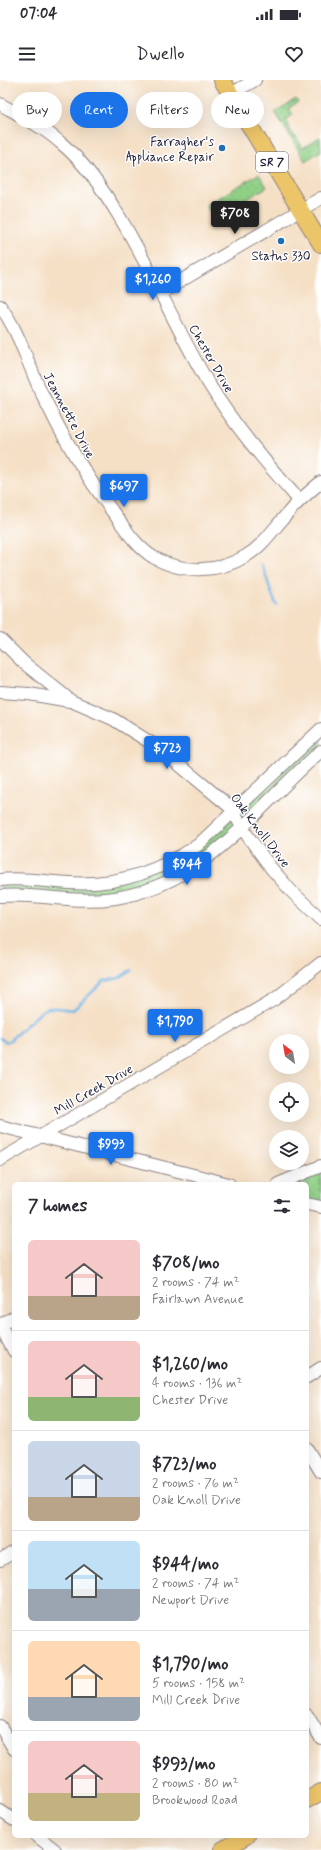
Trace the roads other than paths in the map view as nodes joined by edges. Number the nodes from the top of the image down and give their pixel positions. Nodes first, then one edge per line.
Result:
1 (222, 80) edge
2 (255, 80) edge
3 (230, 92) edge
4 (234, 92) edge
5 (0, 104) edge
6 (251, 128) edge
7 (321, 198) edge
8 (300, 210) junction
9 (321, 244) edge
10 (162, 292) junction
11 (0, 306) edge
12 (321, 482) edge
13 (299, 500) junction
14 (0, 639) edge
15 (0, 692) edge
16 (71, 701) junction
17 (321, 729) edge
18 (321, 751) edge
19 (233, 813) junction
20 (242, 827) junction
21 (0, 880) edge
22 (26, 880) junction
23 (25, 895) junction
24 (0, 896) edge
25 (321, 919) edge
26 (321, 963) edge
27 (0, 1126) edge
28 (40, 1137) junction
29 (0, 1160) edge
30 (321, 1166) edge
31 (221, 1182) edge
32 (283, 1182) edge
33 (309, 1205) edge
34 (321, 1208) edge
35 (12, 1318) edge
36 (0, 1326) edge
37 (12, 1347) edge
38 (321, 1368) edge
39 (309, 1376) edge
40 (309, 1452) edge
41 (321, 1472) edge
42 (12, 1553) edge
43 (0, 1560) edge
44 (309, 1717) edge
45 (0, 1726) edge
46 (321, 1738) edge
47 (12, 1746) edge
48 (321, 1792) edge
49 (309, 1799) edge
50 (0, 1811) edge
51 (12, 1819) edge
52 (40, 1838) edge
53 (240, 1838) edge
54 (224, 1844) edge
55 (55, 1850) edge

1 - 3 main road, SR 7
2 - 4 street
5 - 10 street, Chester Drive
6 - 8 main road, SR 7
7 - 8 street
8 - 9 main road, SR 7
8 - 10 street
10 - 13 street, Chester Drive
11 - 13 street, Jeannette Drive
12 - 13 street, Jeannette Drive
14 - 16 street, Oak Knoll Drive
15 - 16 street
16 - 19 street, Oak Knoll Drive
17 - 19 street
18 - 20 street
19 - 20 street, Oak Knoll Drive
19 - 22 street
20 - 23 street
20 - 25 street, Oak Knoll Drive
21 - 22 street
22 - 23 street
23 - 24 street
26 - 28 street, Mill Creek Drive
27 - 28 street
28 - 29 street, Mill Creek Drive
28 - 31 street
30 - 32 street
33 - 34 street
35 - 36 street
36 - 37 street
38 - 39 street
40 - 41 street
42 - 43 street
44 - 46 street
45 - 47 street
48 - 49 main road
50 - 51 street
52 - 55 street
53 - 54 main road

